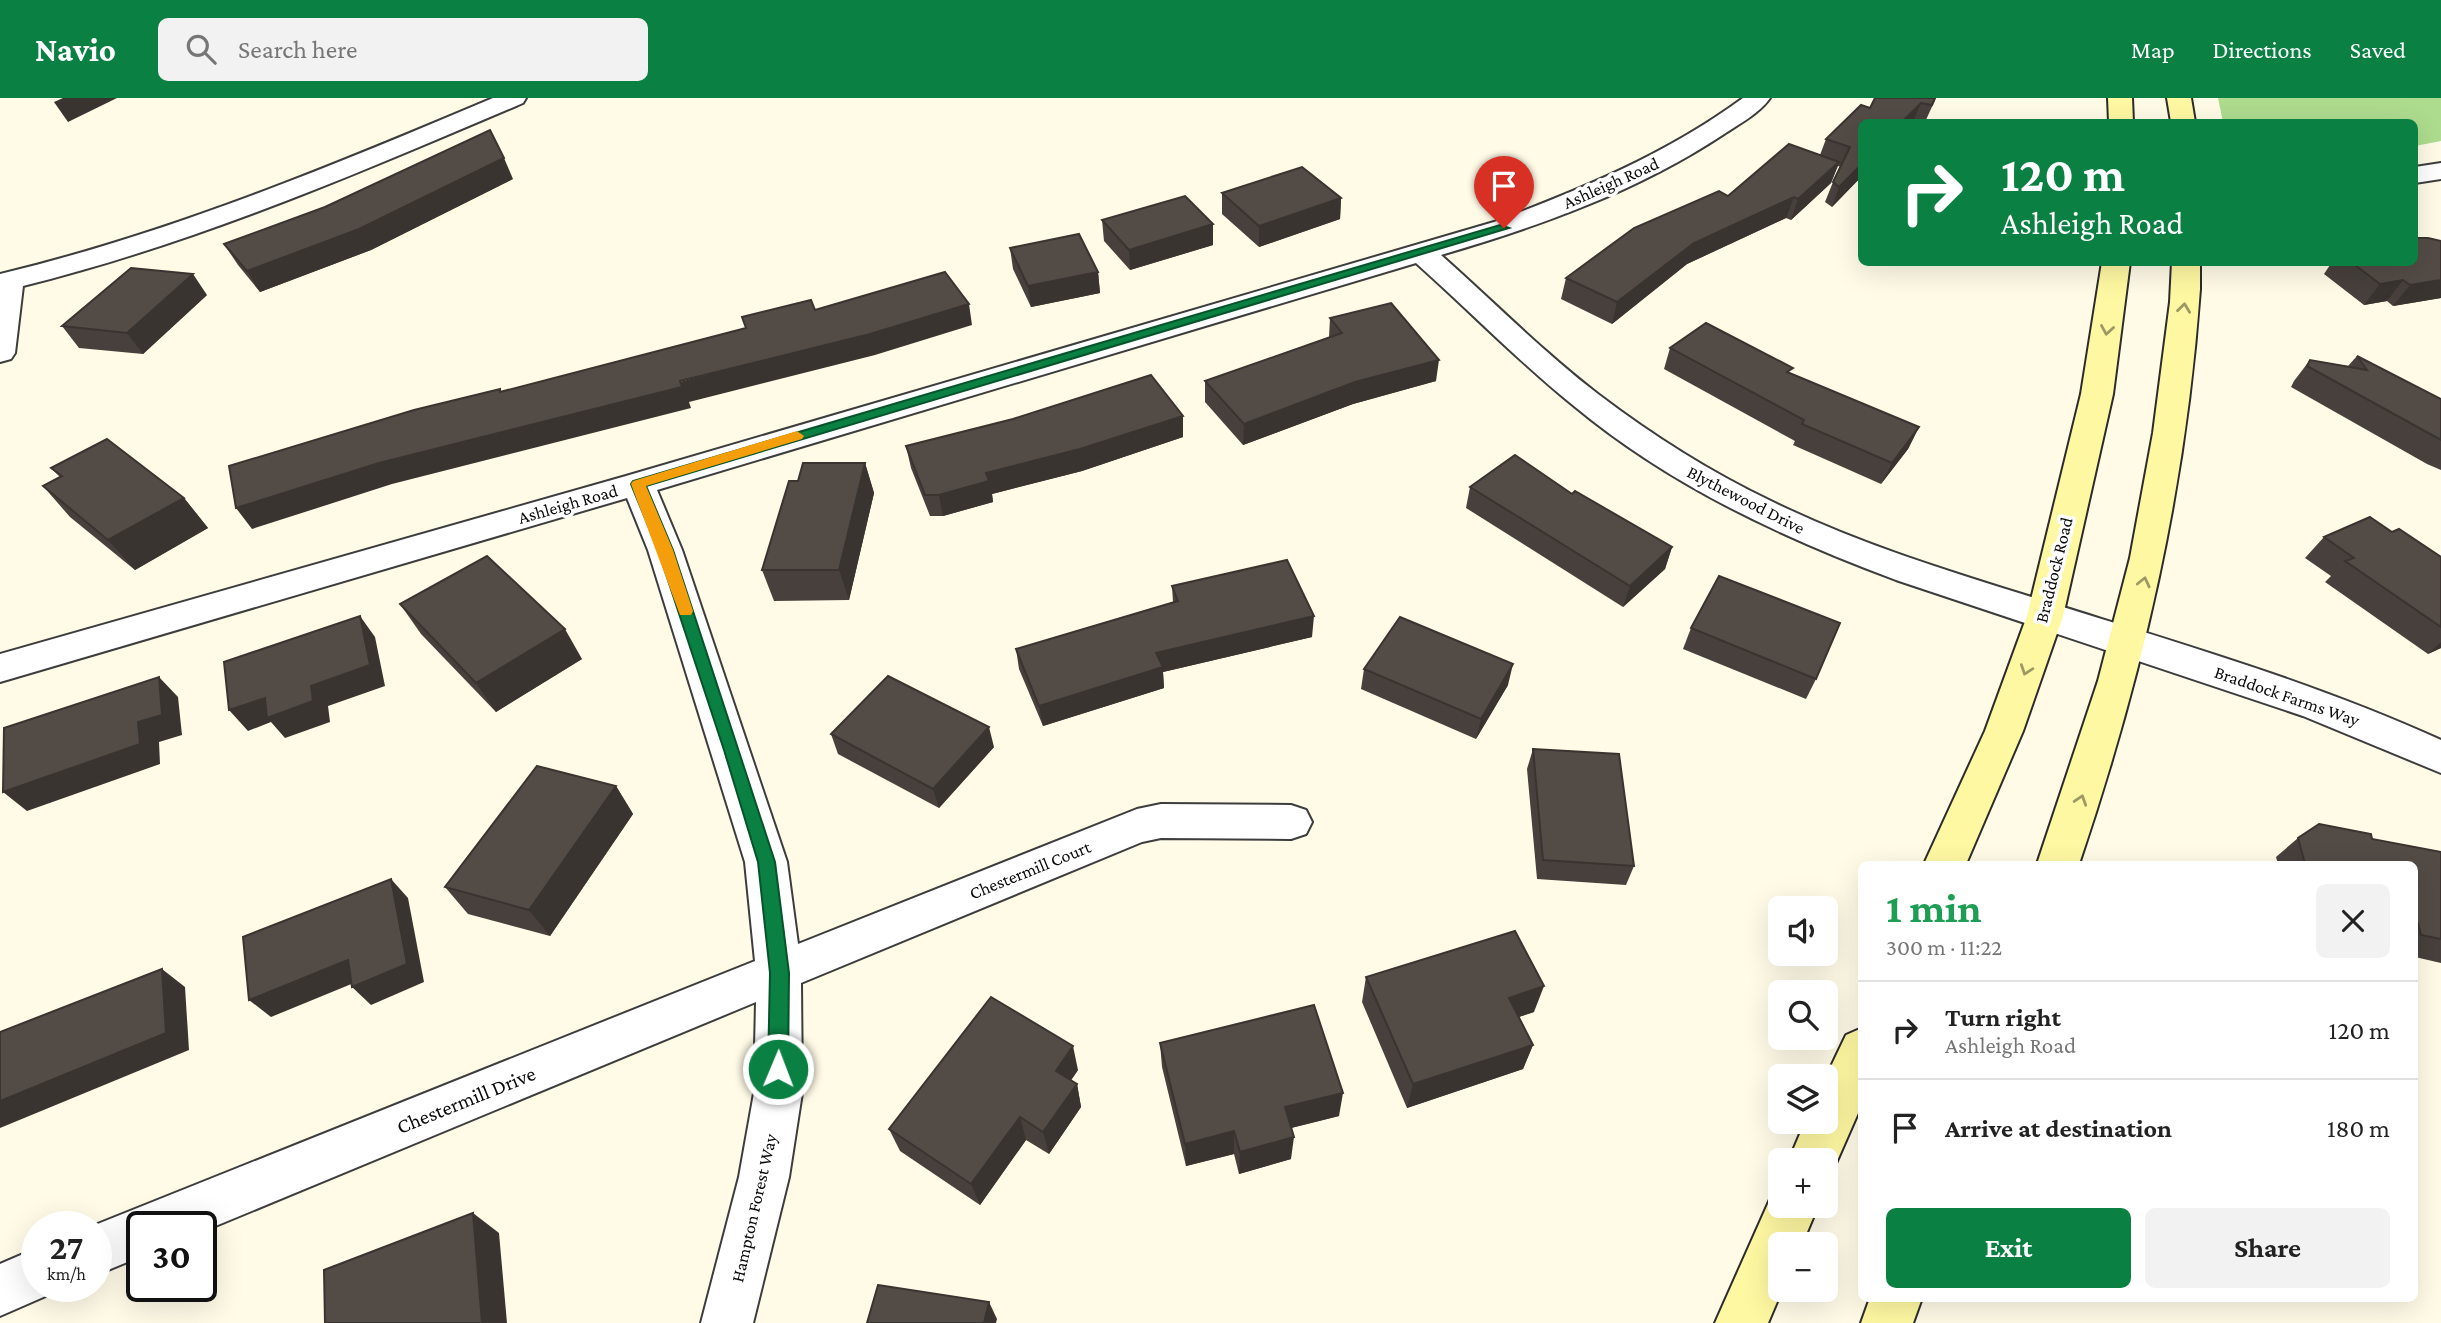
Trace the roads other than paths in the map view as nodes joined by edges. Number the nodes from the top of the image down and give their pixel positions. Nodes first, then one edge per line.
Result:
1 (514, 98) edge
2 (1758, 98) edge
3 (2120, 98) edge
4 (2179, 98) edge
5 (2121, 119) edge
6 (2182, 119) edge
7 (2441, 171) edge
8 (2418, 175) edge
9 (1422, 253) junction
10 (2115, 266) edge
11 (2186, 266) edge
12 (5, 282) edge
13 (0, 353) edge
14 (638, 484) junction
15 (2045, 616) junction
16 (2130, 642) junction
17 (0, 668) edge
18 (2441, 757) edge
19 (1291, 821) dead end
20 (1946, 861) edge
21 (2059, 861) edge
22 (779, 973) junction
23 (1858, 1059) edge
24 (1818, 1148) edge
25 (192, 1211) edge
26 (1788, 1218) edge
27 (21, 1281) edge
28 (0, 1290) edge
29 (1895, 1302) edge
30 (727, 1323) edge
31 (1741, 1323) edge
32 (1887, 1323) edge

1 - 12 street
2 - 9 street, Ashleigh Road
3 - 5 main road
4 - 6 main road
7 - 8 street
9 - 14 street, Ashleigh Road
9 - 15 street, Blythewood Drive
10 -> 15 main road, Braddock Road
16 -> 11 main road
12 - 13 street
14 - 17 street, Ashleigh Road
14 - 22 street, Hampton Forest Way
15 - 16 street, Blythewood Drive
15 -> 20 main road, Braddock Road
16 - 18 street, Braddock Farms Way
21 -> 16 main road
19 - 22 street, Chestermill Court
22 - 25 street, Chestermill Drive
22 - 30 street, Hampton Forest Way
23 - 24 main road
26 - 31 main road
27 - 28 street
29 - 32 main road

